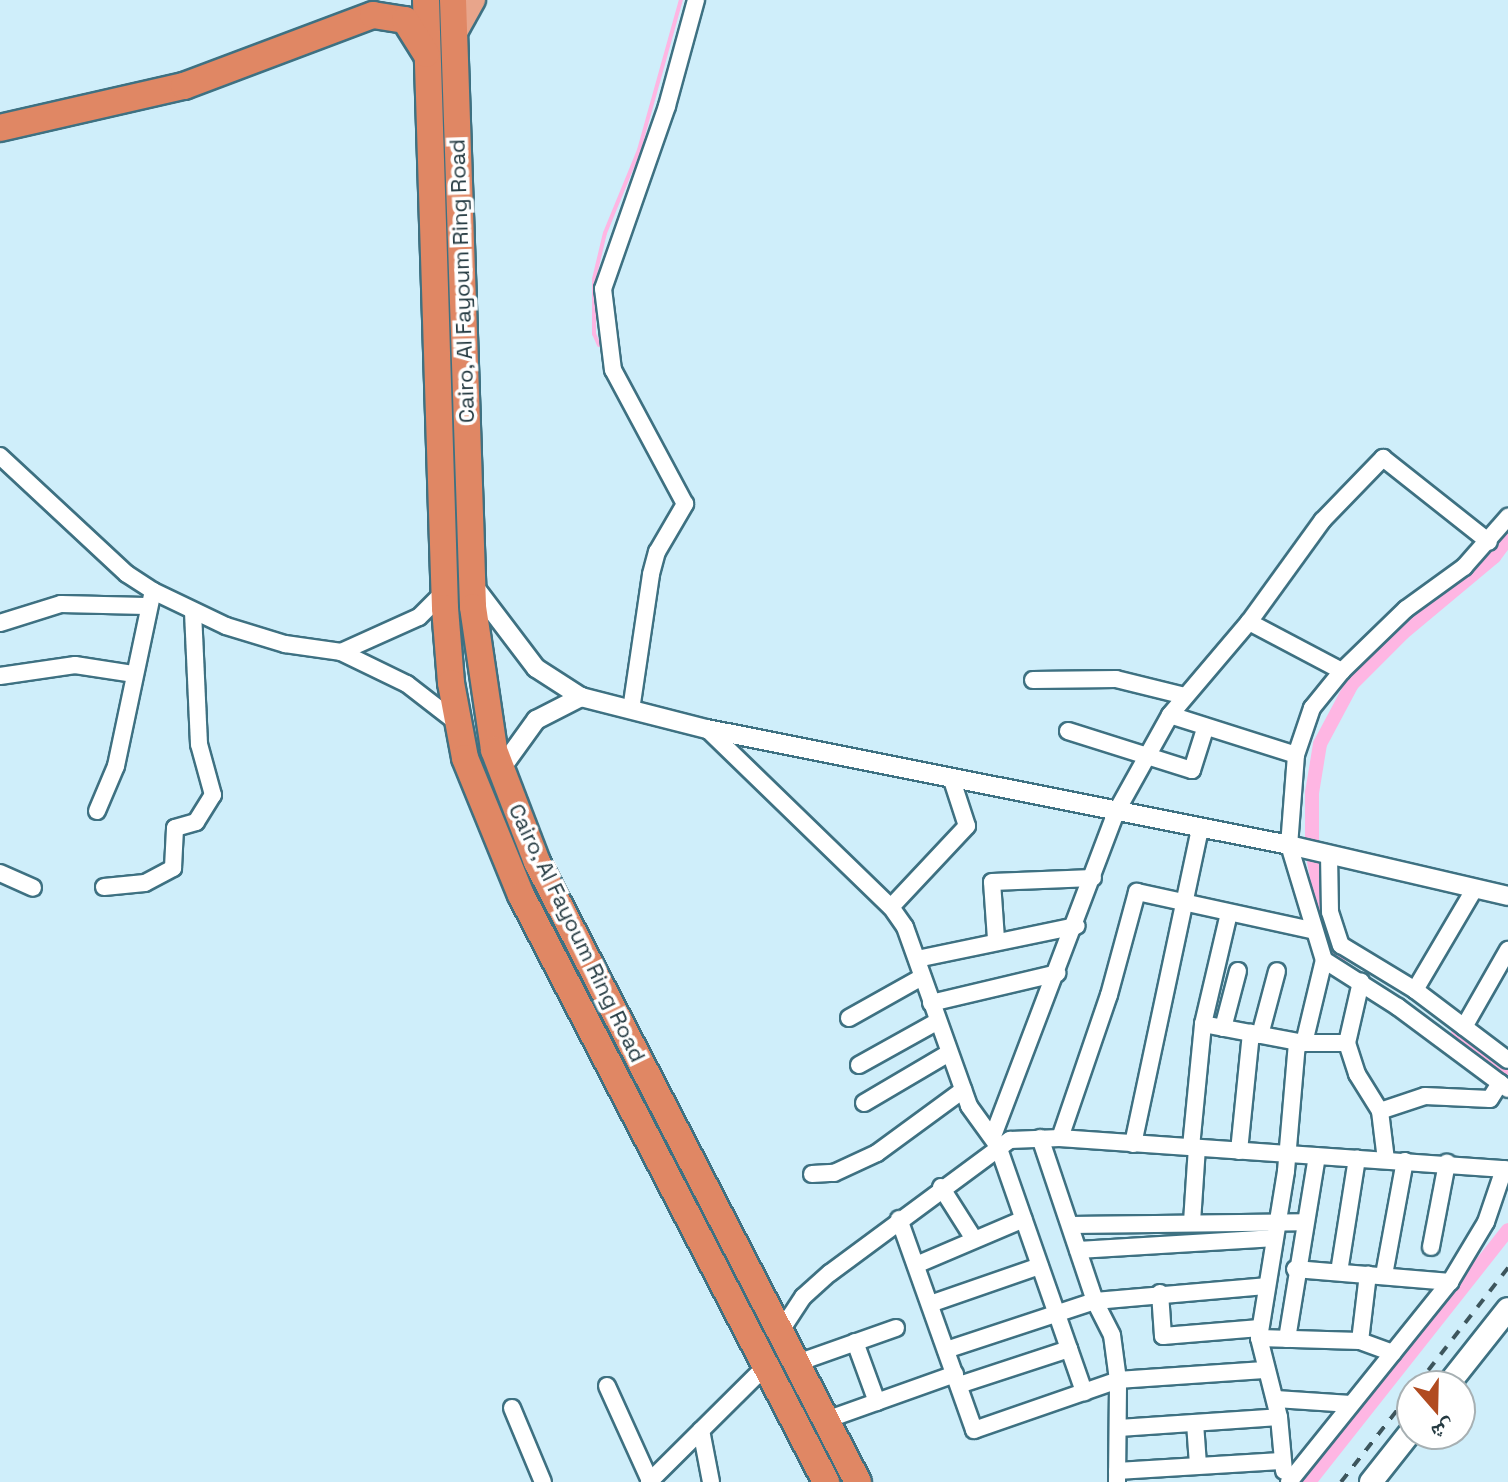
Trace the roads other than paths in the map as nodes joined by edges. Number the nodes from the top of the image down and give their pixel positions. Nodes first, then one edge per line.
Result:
1 (364, 0) edge
2 (426, 0) edge
3 (453, 0) edge
4 (473, 0) edge
5 (696, 0) edge
6 (454, 34) junction
7 (428, 59) junction
8 (0, 111) edge
9 (0, 128) edge
10 (463, 265) junction
11 (432, 267) junction
12 (0, 456) edge
13 (1508, 517) edge
14 (1489, 542) junction
15 (471, 582) junction
16 (444, 592) junction
17 (149, 598) junction
18 (193, 612) junction
19 (1249, 622) junction
20 (0, 623) edge
21 (341, 652) junction
22 (1342, 671) junction
23 (134, 674) junction
24 (0, 676) edge
25 (1033, 680) dead end
26 (1185, 696) junction
27 (581, 697) junction
28 (631, 710) junction
29 (1170, 715) junction
30 (456, 722) junction
31 (707, 729) junction
32 (1205, 729) junction
33 (1068, 731) dead end
34 (1145, 754) junction
35 (1296, 755) junction
36 (500, 770) junction
37 (952, 780) junction
38 (97, 811) dead end
39 (1115, 814) junction
40 (1200, 830) junction
41 (1293, 846) junction
42 (1324, 853) junction
43 (0, 873) edge
44 (1093, 878) junction
45 (104, 887) dead end
46 (33, 888) dead end
47 (1474, 890) junction
48 (1508, 896) edge
49 (1184, 902) junction
50 (891, 907) junction
51 (1229, 913) junction
52 (1077, 926) junction
53 (1312, 930) junction
54 (996, 939) junction
55 (1508, 950) edge
56 (917, 959) junction
57 (1324, 960) junction
58 (1238, 971) dead end
59 (1277, 971) dead end
60 (1058, 973) junction
61 (922, 977) junction
62 (1361, 982) junction
63 (1415, 990) junction
64 (931, 1003) junction
65 (849, 1018) dead end
66 (938, 1021) junction
67 (1203, 1024) junction
68 (1464, 1027) junction
69 (1223, 1028) junction
70 (1256, 1034) junction
71 (1301, 1042) junction
72 (1347, 1043) junction
73 (949, 1053) junction
74 (1508, 1060) edge
75 (859, 1065) dead end
76 (646, 1073) junction
77 (621, 1086) junction
78 (1504, 1086) edge
79 (963, 1090) junction
80 (864, 1103) dead end
81 (1380, 1111) junction
82 (1040, 1138) junction
83 (1060, 1138) junction
84 (996, 1141) junction
85 (1133, 1144) junction
86 (1194, 1147) junction
87 (1239, 1151) junction
88 (1288, 1154) junction
89 (1317, 1156) junction
90 (1357, 1158) junction
91 (1386, 1160) junction
92 (1405, 1161) junction
93 (1447, 1163) junction
94 (1506, 1169) edge
95 (812, 1174) dead end
96 (941, 1187) junction
97 (899, 1219) junction
98 (1024, 1219) junction
99 (1276, 1220) junction
100 (1192, 1222) junction
101 (1304, 1222) junction
102 (1070, 1225) junction
103 (1272, 1238) junction
104 (974, 1239) junction
105 (1431, 1247) dead end
106 (1078, 1250) junction
107 (916, 1265) junction
108 (1040, 1266) junction
109 (1295, 1269) junction
110 (1339, 1272) junction
111 (1376, 1274) junction
112 (1450, 1282) junction
113 (1265, 1286) junction
114 (1160, 1293) junction
115 (1095, 1301) junction
116 (930, 1304) junction
117 (1508, 1309) edge
118 (1057, 1312) junction
119 (896, 1328) dead end
120 (780, 1332) junction
121 (1260, 1333) junction
122 (1287, 1339) junction
123 (1360, 1341) junction
124 (855, 1342) junction
125 (1069, 1349) junction
126 (946, 1350) junction
127 (1393, 1353) junction
128 (797, 1363) junction
129 (766, 1366) junction
130 (1264, 1370) junction
131 (1460, 1370) edge
132 (957, 1380) junction
133 (1118, 1380) junction
134 (607, 1386) dead end
135 (1084, 1392) junction
136 (1276, 1399) junction
137 (877, 1402) junction
138 (1351, 1404) junction
139 (512, 1408) dead end
140 (1279, 1417) junction
141 (826, 1420) junction
142 (1195, 1423) junction
143 (1119, 1428) junction
144 (701, 1430) junction
145 (1396, 1450) edge
146 (1281, 1461) junction
147 (1198, 1465) junction
148 (1117, 1477) edge
149 (543, 1482) edge
150 (650, 1482) edge
151 (711, 1482) edge
152 (826, 1482) edge
153 (858, 1482) edge
154 (1288, 1482) edge
155 (1371, 1482) edge

1 - 8 highway
2 - 7 highway, Cairo, Al Fayoum Ring Road
3 - 6 highway, Cairo, Al Fayoum Ring Road
4 - 6 main road
5 - 28 street
6 - 10 highway, Cairo, Al Fayoum Ring Road
7 - 9 highway
7 - 11 highway, Cairo, Al Fayoum Ring Road
10 - 11 highway
10 - 15 highway, Cairo, Al Fayoum Ring Road
11 - 16 highway, Cairo, Al Fayoum Ring Road
12 - 17 street
13 - 14 street
14 - 19 street
14 - 22 street
15 - 27 street
15 - 36 highway, Cairo, Al Fayoum Ring Road
16 - 21 street
16 - 30 highway, Cairo, Al Fayoum Ring Road
17 - 18 street
17 - 20 street
17 - 23 street
18 - 21 street
18 - 45 street
19 - 22 street
19 - 26 street
21 - 30 street
22 - 35 street
23 - 24 street
23 - 38 street
25 - 26 street
26 - 29 street
27 - 28 street
27 - 36 street
28 - 31 street
29 - 32 street
29 - 34 street
30 - 77 highway, Cairo, Al Fayoum Ring Road
31 - 37 street
31 - 50 street
32 - 34 street
32 - 35 street
33 - 34 street
34 - 39 street
35 - 41 street
36 - 76 highway, Cairo, Al Fayoum Ring Road
37 - 39 street
37 - 50 street
39 - 40 street
39 - 44 street
40 - 41 street
40 - 49 street
41 - 42 street
41 - 53 street
42 - 47 street
42 - 63 street
43 - 46 street
44 - 52 street
44 - 54 street
47 - 48 street
47 - 63 street
49 - 51 street
49 - 83 street
49 - 85 street
50 - 56 street
51 - 53 street
51 - 67 street
52 - 54 street
52 - 60 street
53 - 57 street
54 - 56 street
55 - 68 street
56 - 61 street
57 - 62 street
57 - 71 street
58 - 69 street
59 - 70 street
60 - 64 street
60 - 84 street
61 - 64 street
61 - 65 street
62 - 72 street
62 - 78 street
63 - 68 street
64 - 66 street
66 - 73 street
66 - 75 street
67 - 69 street
67 - 86 street
68 - 74 street
69 - 70 street
70 - 71 street
70 - 87 street
71 - 72 street
71 - 88 street
72 - 81 street
73 - 79 street
73 - 80 street
76 - 77 highway
76 - 120 highway, Cairo, Al Fayoum Ring Road
77 - 129 highway, Cairo, Al Fayoum Ring Road
78 - 81 street
79 - 84 street
79 - 95 street
81 - 91 street
82 - 83 street
82 - 84 street
82 - 102 street
83 - 85 street
84 - 96 street
84 - 98 street
85 - 86 street
86 - 87 street
86 - 100 street
87 - 88 street
88 - 89 street
88 - 99 street
89 - 90 street
89 - 101 street
90 - 91 street
90 - 110 street
91 - 92 street
92 - 93 street
92 - 111 street
93 - 94 street
93 - 105 street
94 - 112 street
96 - 97 street
96 - 104 street
97 - 107 street
97 - 120 street
98 - 104 street
98 - 108 street
99 - 100 street
99 - 101 street
99 - 103 street
100 - 102 street
101 - 109 street
102 - 106 street
103 - 106 street
103 - 113 street
104 - 107 street
106 - 115 street
107 - 116 street
108 - 116 street
108 - 118 street
109 - 110 street
109 - 122 street
110 - 111 street
111 - 112 street
111 - 123 street
112 - 127 street
113 - 114 street
113 - 121 street
114 - 115 street
114 - 121 street
115 - 118 street
115 - 133 street
116 - 126 street
117 - 131 main road
118 - 125 street
118 - 126 street
119 - 124 street
120 - 128 highway, Cairo, Al Fayoum Ring Road
121 - 122 street
121 - 130 street
122 - 123 street
123 - 127 street
124 - 128 street
124 - 137 street
125 - 132 street
125 - 135 street
126 - 132 street
127 - 138 street
128 - 141 highway, Cairo, Al Fayoum Ring Road
129 - 144 street
129 - 152 highway, Cairo, Al Fayoum Ring Road
130 - 133 street
130 - 136 street
132 - 135 street
132 - 137 street
133 - 135 street
133 - 143 street
134 - 150 street
136 - 138 street
136 - 140 street
137 - 141 street
138 - 154 street
139 - 149 street
140 - 142 street
140 - 146 street
141 - 153 highway, Cairo, Al Fayoum Ring Road
142 - 143 street
142 - 147 street
143 - 148 street
144 - 150 street
144 - 151 street
145 - 155 main road
146 - 147 street
146 - 154 street
147 - 148 street

